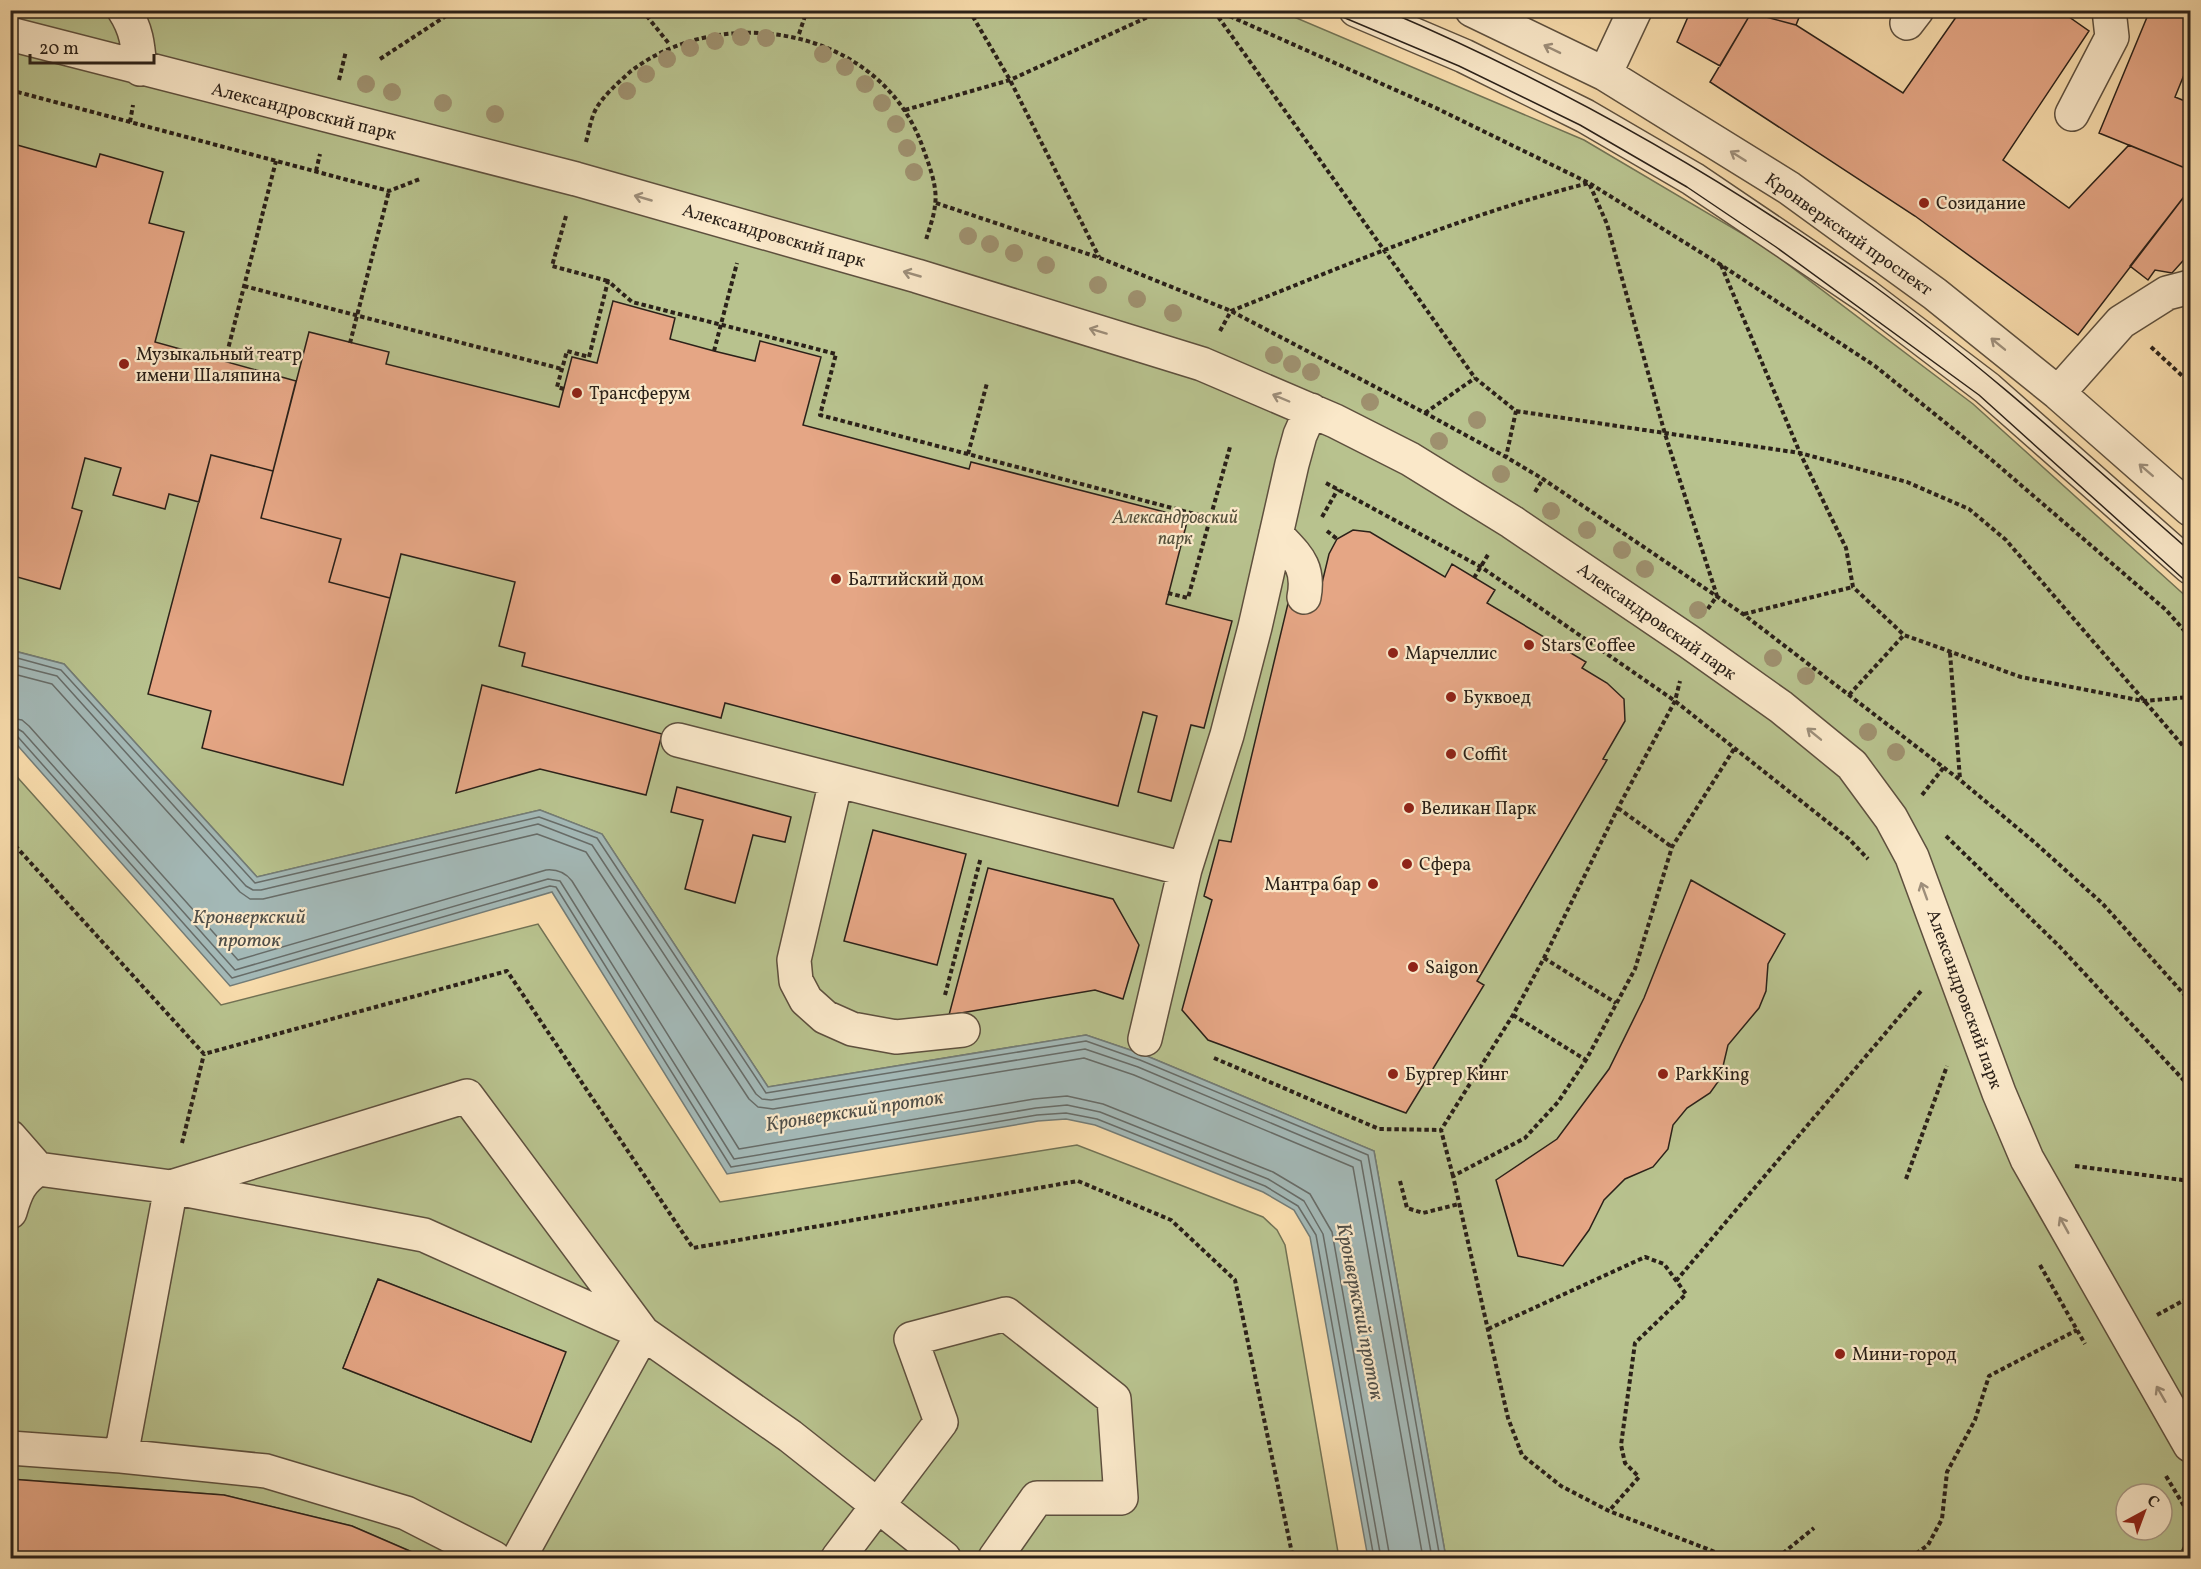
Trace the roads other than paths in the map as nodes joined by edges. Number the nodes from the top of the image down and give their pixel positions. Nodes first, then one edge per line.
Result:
1 (124, 10) edge
2 (1356, 10) edge
3 (1472, 10) edge
4 (1635, 10) edge
5 (2109, 10) edge
6 (10, 34) edge
7 (140, 69) junction
8 (1605, 74) junction
9 (2072, 114) dead end
10 (2190, 287) edge
11 (2058, 393) junction
12 (1311, 410) junction
13 (2190, 509) edge
14 (1276, 534) junction
15 (2190, 567) edge
16 (1304, 597) dead end
17 (678, 740) dead end
18 (836, 780) junction
19 (1185, 869) junction
20 (949, 1032) road end
21 (1145, 1039) dead end
22 (10, 1137) edge
23 (38, 1169) junction
24 (171, 1187) junction
25 (10, 1212) edge
26 (643, 1333) junction
27 (2190, 1445) edge
28 (10, 1448) edge
29 (122, 1456) junction
30 (877, 1505) junction
31 (494, 1558) edge
32 (519, 1558) edge
33 (838, 1558) edge
34 (944, 1558) edge
35 (995, 1558) edge

1 - 7 street
2 - 15 street
8 -> 3 street, Кронверкский проспект
4 - 8 street
5 - 9 street
6 - 7 street, Александровский парк
12 -> 7 street, Александровский парк
11 -> 8 street, Кронверкский проспект
10 - 11 street
13 -> 11 street, Кронверкский проспект
12 - 14 street
27 -> 12 street, Александровский парк
14 - 16 street
14 - 19 street
17 - 18 street
18 - 19 street
18 - 20 street
19 - 21 street
22 - 23 street
23 - 24 street
23 - 25 street
24 - 26 street
24 - 26 street
24 - 29 street
26 - 30 street
26 - 32 street
28 - 29 street
29 - 31 street
30 - 33 street
30 - 34 street
30 - 35 street

